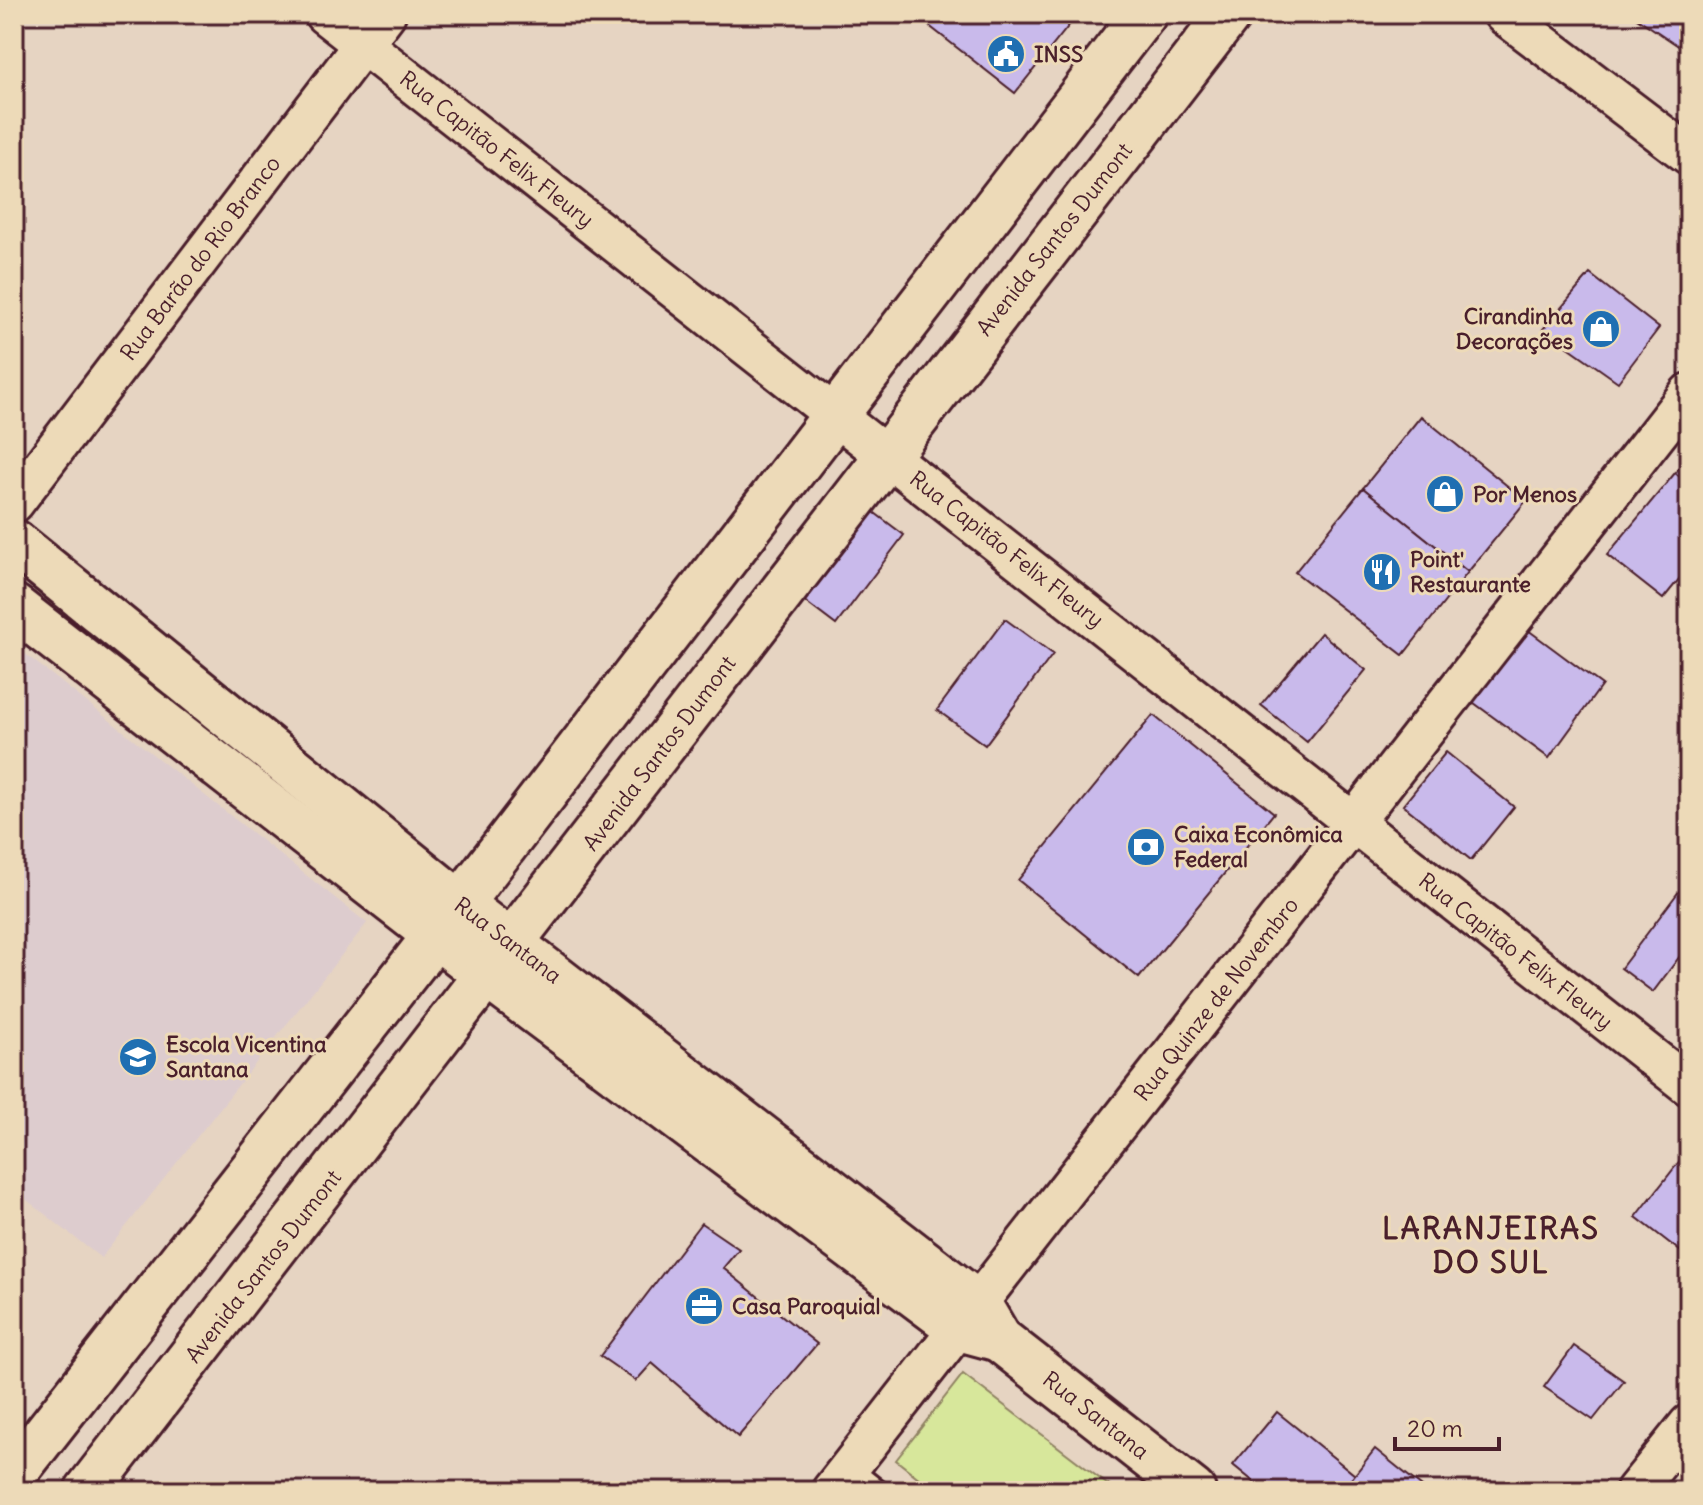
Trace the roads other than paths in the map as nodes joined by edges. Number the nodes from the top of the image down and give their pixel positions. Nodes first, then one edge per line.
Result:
1 (324, 14) edge
2 (386, 14) edge
3 (1144, 14) edge
4 (1229, 14) edge
5 (1503, 14) edge
6 (363, 43) junction
7 (1048, 139) junction
8 (1689, 155) edge
9 (1102, 178) junction
10 (1689, 393) edge
11 (834, 415) junction
12 (887, 454) junction
13 (14, 503) edge
14 (14, 542) edge
15 (14, 607) edge
16 (614, 702) junction
17 (229, 716) junction
18 (670, 739) junction
19 (199, 752) junction
20 (302, 776) junction
21 (275, 809) junction
22 (1353, 823) junction
23 (448, 920) junction
24 (501, 960) junction
25 (1689, 1086) edge
26 (179, 1263) junction
27 (237, 1299) junction
28 (979, 1324) junction
29 (1689, 1424) edge
30 (14, 1474) edge
31 (853, 1483) edge
32 (87, 1491) edge
33 (1193, 1491) edge
34 (1635, 1491) edge

1 - 6 street, Rua Capitão Felix Fleury
2 - 6 street, Rua Barão do Rio Branco
3 - 7 main road
4 - 9 main road, Avenida Santos Dumont
5 - 8 street
6 - 11 street, Rua Capitão Felix Fleury
6 - 13 street, Rua Barão do Rio Branco
7 - 9 main road
7 - 11 main road
9 - 12 main road, Avenida Santos Dumont
10 - 22 street, Rua Quinze de Novembro
11 - 12 street, Rua Capitão Felix Fleury
11 - 16 main road
12 - 18 main road, Avenida Santos Dumont
12 - 22 street, Rua Capitão Felix Fleury
14 - 17 main road, Rua Santana
15 - 19 main road, Rua Santana
16 - 18 main road
16 - 23 main road
17 - 19 main road
17 - 20 main road, Rua Santana
18 - 24 main road, Avenida Santos Dumont
19 - 21 main road, Rua Santana
20 - 21 main road
20 - 23 main road, Rua Santana
21 - 23 main road, Rua Santana
22 - 25 street, Rua Capitão Felix Fleury
22 - 28 street, Rua Quinze de Novembro
23 - 24 main road, Rua Santana
23 - 26 main road
24 - 27 main road, Avenida Santos Dumont
24 - 28 main road, Rua Santana
26 - 27 main road
26 - 30 main road
27 - 32 main road, Avenida Santos Dumont
28 - 31 street, Rua Quinze de Novembro
28 - 33 main road, Rua Santana
29 - 34 street

